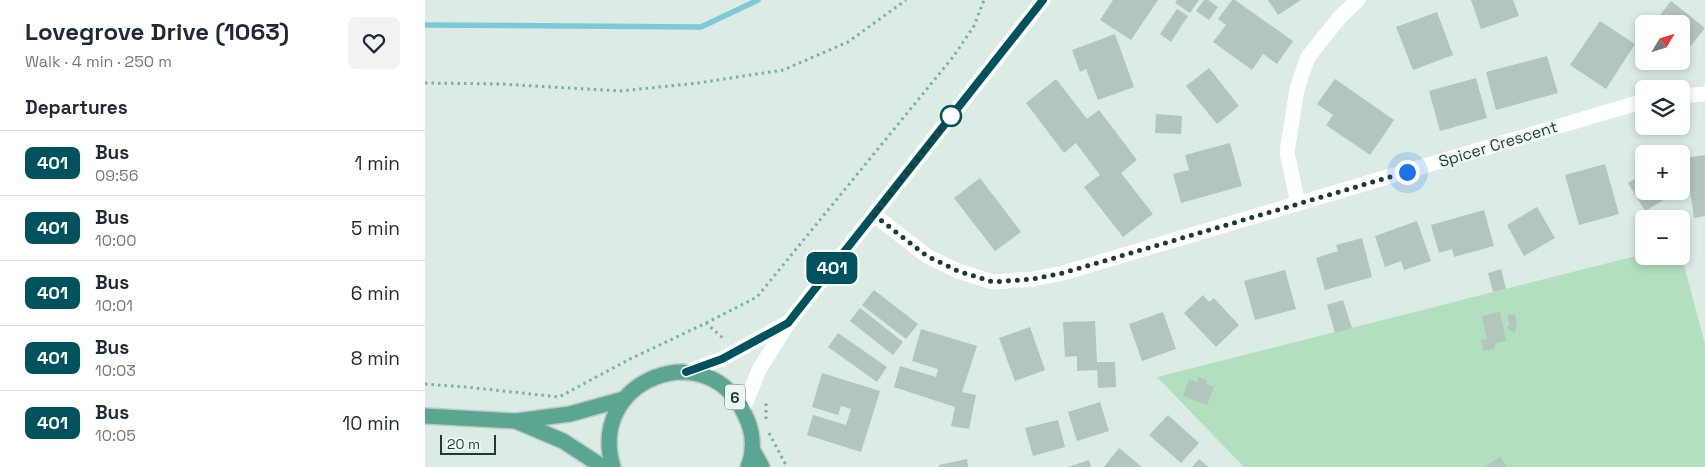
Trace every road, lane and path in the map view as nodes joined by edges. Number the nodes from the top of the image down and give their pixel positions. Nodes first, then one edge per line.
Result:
1 (906, 0) edge
2 (984, 0) edge
3 (1043, 0) edge
4 (1358, 0) edge
5 (425, 83) edge
6 (1705, 94) edge
7 (1690, 95) edge
8 (1635, 104) edge
9 (1298, 204) junction
10 (874, 215) junction
11 (706, 323) junction
12 (788, 323) junction
13 (729, 343) dead end
14 (686, 372) junction
15 (425, 384) edge
16 (768, 396) dead end
17 (624, 399) junction
18 (743, 409) junction
19 (425, 416) edge
20 (516, 421) junction
21 (752, 449) junction
22 (603, 467) edge
23 (613, 467) edge
24 (748, 467) edge
25 (763, 467) edge
26 (787, 467) edge

1 - 5 path
2 - 11 path
3 - 10 street
4 - 9 street
6 - 7 street
8 - 9 street, Spicer Crescent
9 - 10 street, Spicer Crescent
10 - 12 street
11 - 13 path
11 - 15 path
12 - 14 street
12 - 18 street
14 - 17 main road, 6
14 - 18 main road, 6
16 - 26 path
17 - 20 main road, 6
17 - 23 main road, 6
18 - 21 main road, 6
19 - 20 main road, 6
20 - 22 main road, 6
21 - 24 main road, 6
21 - 25 main road, 6

